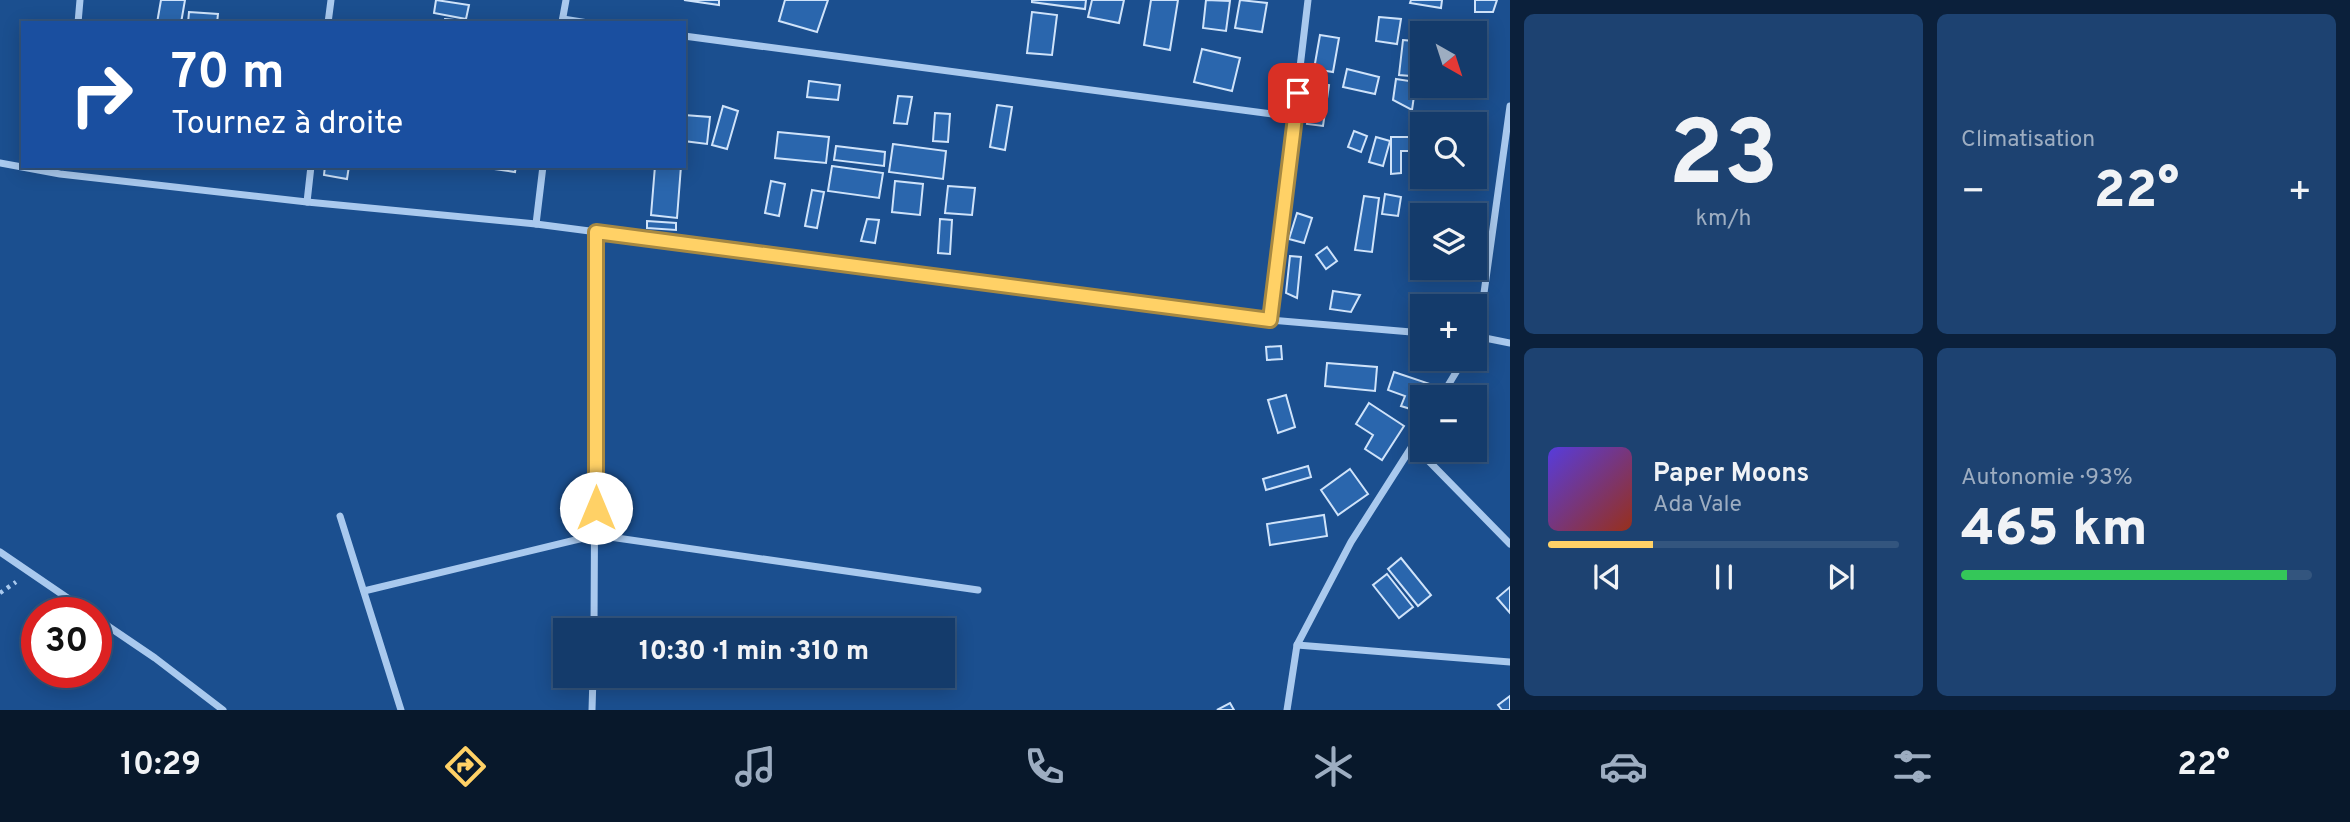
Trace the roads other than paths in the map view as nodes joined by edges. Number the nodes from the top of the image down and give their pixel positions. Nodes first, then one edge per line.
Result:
1 (80, 0) edge
2 (331, 0) edge
3 (566, 0) edge
4 (1308, 0) edge
5 (78, 21) edge
6 (328, 21) edge
7 (562, 21) edge
8 (686, 36) edge
9 (1510, 107) edge
10 (1295, 117) junction
11 (0, 163) edge
12 (21, 165) edge
13 (311, 168) edge
14 (543, 168) edge
15 (60, 170) edge
16 (307, 202) junction
17 (536, 224) junction
18 (596, 232) junction
19 (1482, 294) edge
20 (1270, 320) junction
21 (1410, 332) edge
22 (1487, 339) edge
23 (1510, 343) edge
24 (1410, 450) edge
25 (1430, 462) edge
26 (340, 516) dead end
27 (596, 535) junction
28 (1510, 544) edge
29 (0, 552) edge
30 (978, 590) dead end
31 (364, 591) junction
32 (66, 597) edge
33 (594, 618) edge
34 (112, 629) edge
35 (1297, 645) junction
36 (1510, 662) edge
37 (593, 688) edge
38 (223, 710) edge
39 (401, 710) edge
40 (592, 710) edge
41 (1287, 710) edge

1 - 5 street
2 - 6 street
3 - 7 street
4 - 10 street
8 - 10 street
9 - 19 street
10 - 20 street
11 - 12 street
13 - 16 street
14 - 17 street
15 - 16 street
16 - 17 street
17 - 18 street
18 - 20 street
18 - 27 street
20 - 21 street
22 - 23 street
24 - 35 street
25 - 28 street
26 - 31 street
27 - 30 street
27 - 31 street
27 - 33 street
29 - 32 street
31 - 39 street
34 - 38 street
35 - 36 street
35 - 41 street
37 - 40 street

